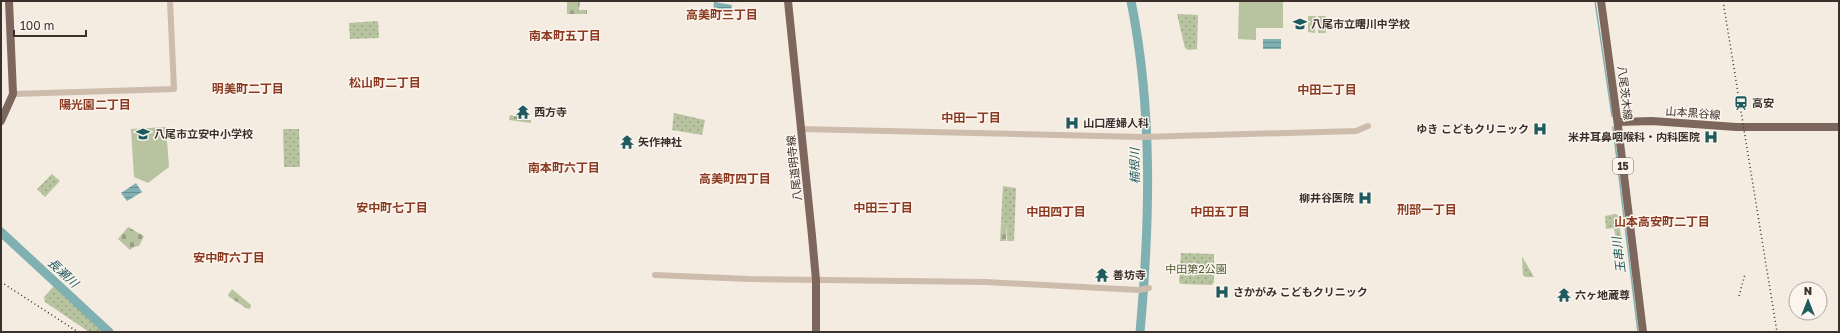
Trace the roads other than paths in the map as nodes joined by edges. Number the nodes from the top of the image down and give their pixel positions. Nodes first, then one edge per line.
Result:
1 (9, 1) edge
2 (170, 1) edge
3 (788, 1) edge
4 (1601, 1) edge
5 (13, 94) junction
6 (1, 121) edge
7 (1618, 122) junction
8 (1368, 126) dead end
9 (1839, 127) edge
10 (800, 129) junction
11 (655, 275) dead end
12 (816, 280) junction
13 (1149, 288) dead end
14 (816, 332) edge
15 (1642, 332) edge

1 - 5 main road
2 - 5 street
3 - 10 main road, 八尾道明寺線
4 - 7 main road, 八尾茨木線 / 15
5 - 6 main road
7 - 9 main road, 山本黒谷線
7 - 15 main road, 八尾茨木線 / 15
8 - 10 street
10 - 12 main road, 八尾道明寺線
11 - 12 street
12 - 13 street
12 - 14 main road, 八尾道明寺線

